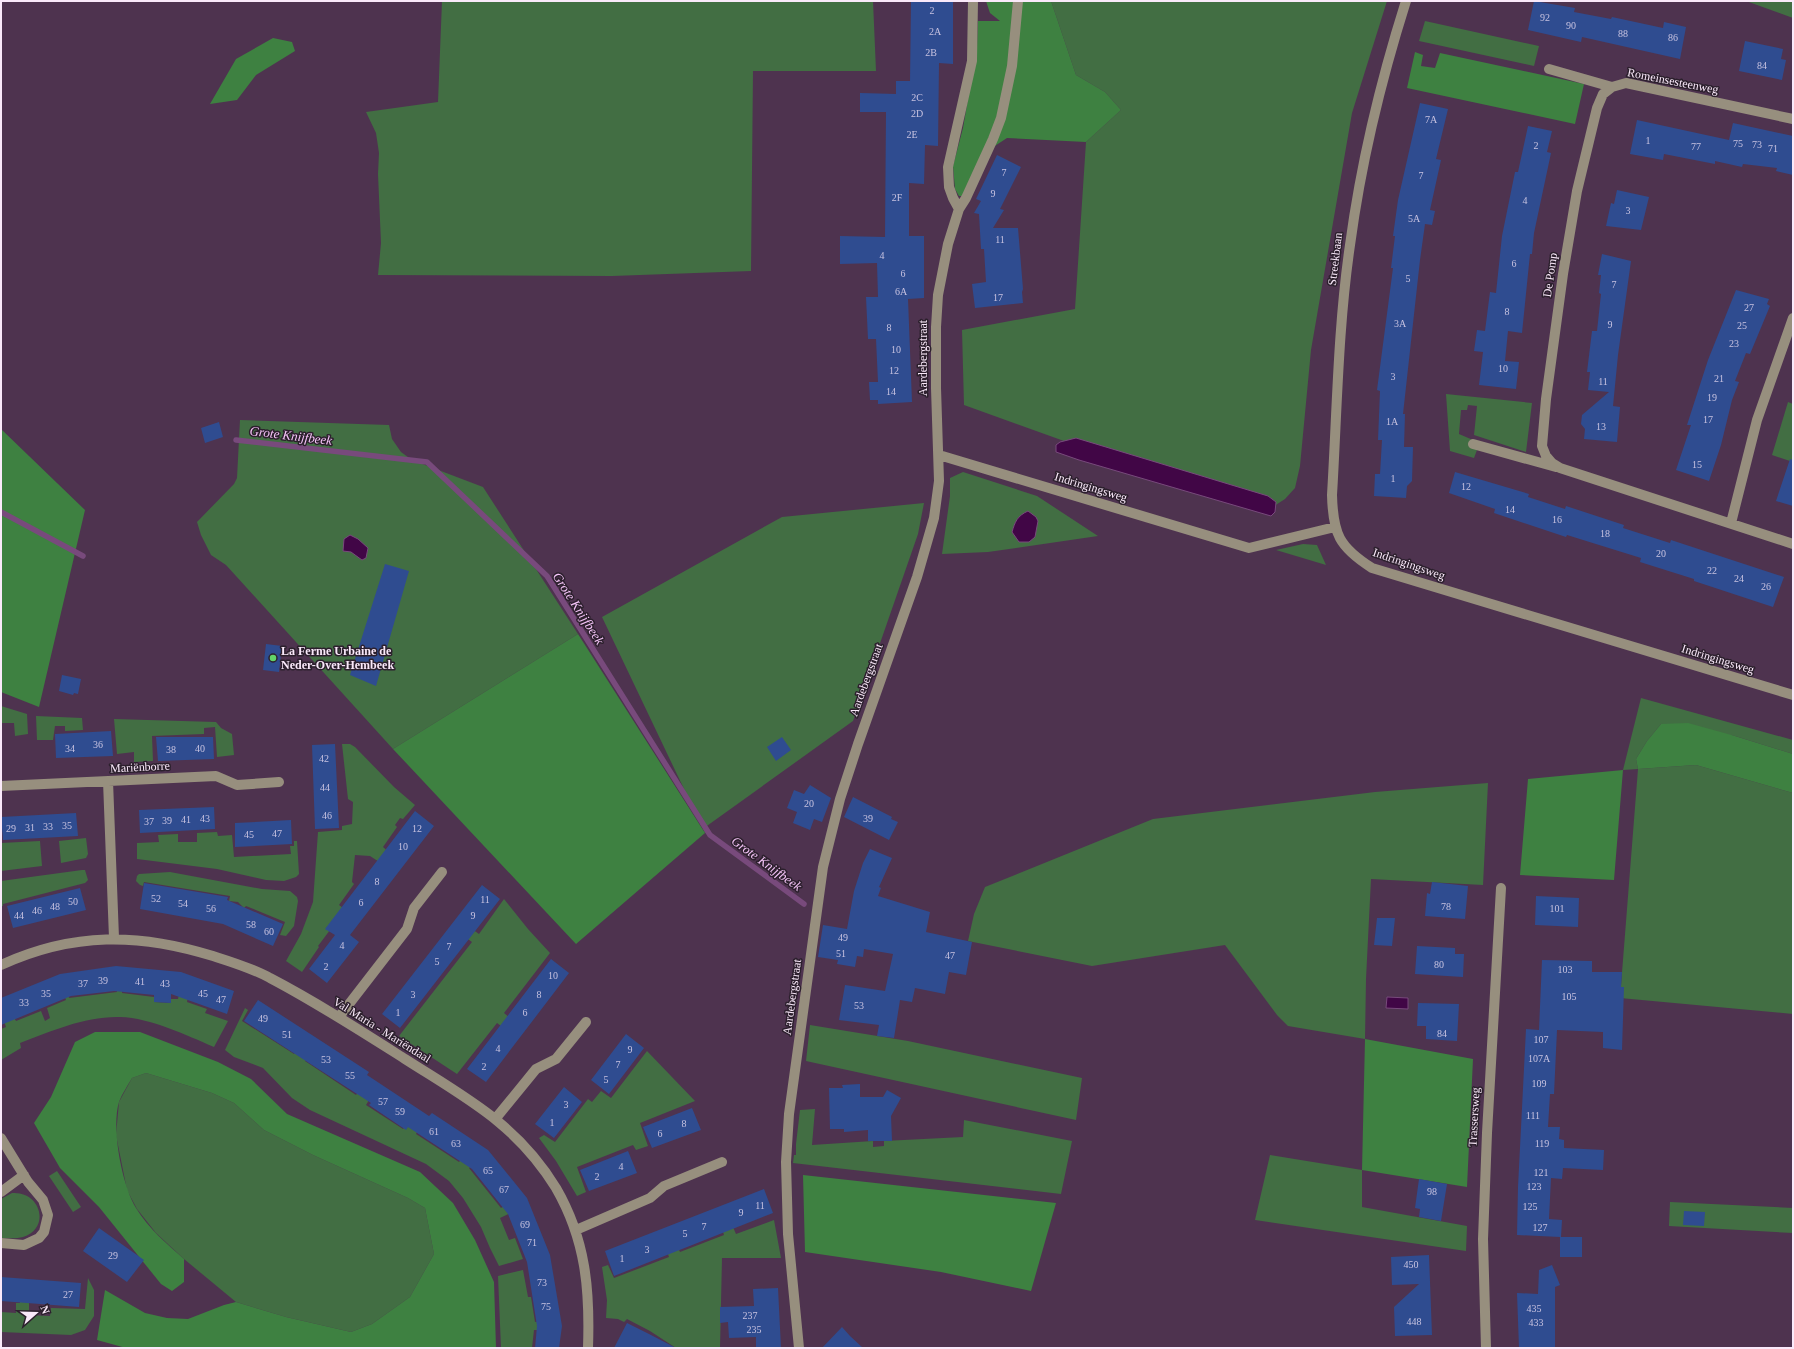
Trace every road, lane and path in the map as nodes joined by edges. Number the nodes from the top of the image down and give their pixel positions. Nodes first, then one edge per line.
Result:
1 (973, 1) edge
2 (1018, 1) edge
3 (1406, 1) edge
4 (1548, 69) dead end
5 (1612, 87) junction
6 (1793, 119) edge
7 (959, 209) junction
8 (1793, 318) edge
9 (1473, 444) dead end
10 (939, 455) junction
11 (1560, 468) junction
12 (1730, 524) junction
13 (1335, 527) junction
14 (1793, 544) edge
15 (1793, 695) edge
16 (108, 781) junction
17 (279, 782) dead end
18 (1, 786) edge
19 (442, 872) dead end
20 (1501, 888) dead end
21 (114, 938) junction
22 (1, 965) edge
23 (338, 1018) junction
24 (586, 1022) dead end
25 (496, 1118) junction
26 (1, 1138) edge
27 (722, 1162) dead end
28 (24, 1175) junction
29 (1, 1192) edge
30 (576, 1230) junction
31 (1, 1243) edge
32 (588, 1348) edge
33 (799, 1348) edge
34 (1486, 1348) edge

1 - 7 street
2 - 7 street, Aardebergstraat
3 - 13 street, Streekbaan
4 - 5 street, Romeinsesteenweg
5 - 6 street, Romeinsesteenweg
5 - 11 street, De Pomp
7 - 10 street, Aardebergstraat
8 - 12 street
9 - 11 street, De Pomp
10 - 13 street, Indringingsweg
10 - 33 street, Aardebergstraat
11 - 12 street, De Pomp
12 - 14 street, De Pomp
13 - 15 street, Indringingsweg
16 - 17 street, Mariënborre
16 - 18 street, Mariënborre
16 - 21 street
19 - 23 street
20 - 34 street, Trassersweg
21 - 22 street, Val Maria - Mariëndaal
21 - 23 street, Val Maria - Mariëndaal
23 - 25 street, Val Maria - Mariëndaal
24 - 25 street
25 - 30 street, Val Maria - Mariëndaal
26 - 28 street
27 - 30 street
28 - 29 street
28 - 31 street
30 - 32 street, Val Maria - Mariëndaal

